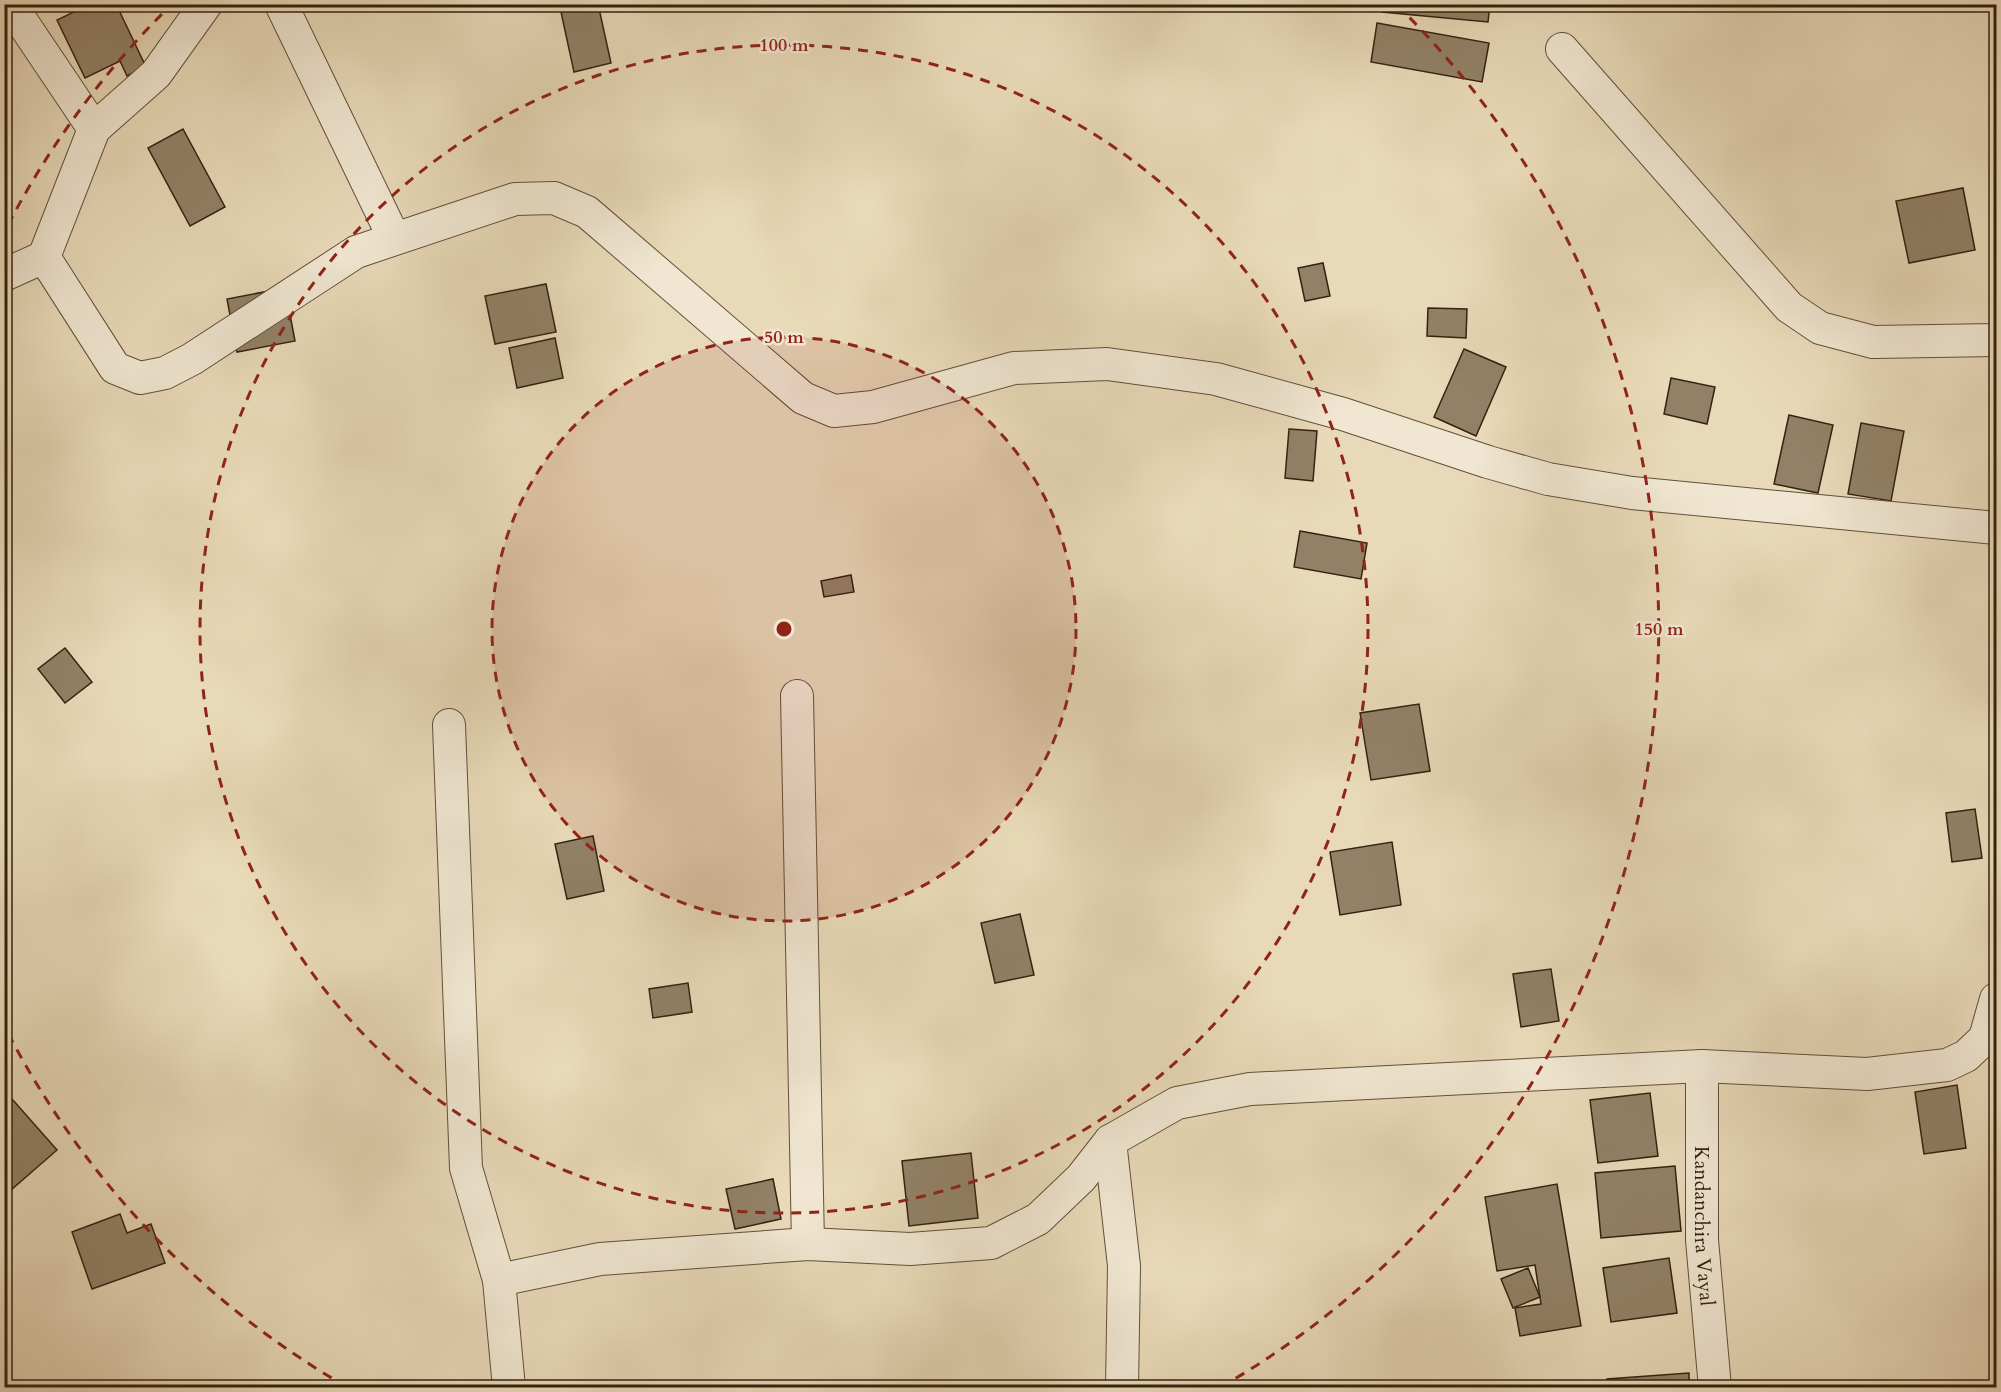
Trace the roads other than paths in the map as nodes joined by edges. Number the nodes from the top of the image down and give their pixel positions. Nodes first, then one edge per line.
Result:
1 (10, 4) edge
2 (206, 4) edge
3 (281, 4) edge
4 (1562, 50) dead end
5 (94, 129) junction
6 (394, 238) junction
7 (44, 257) junction
8 (4, 275) edge
9 (1996, 340) edge
10 (1996, 528) edge
11 (796, 696) dead end
12 (449, 725) dead end
13 (1996, 990) edge
14 (1996, 999) edge
15 (1702, 1066) junction
16 (1110, 1141) junction
17 (808, 1244) junction
18 (499, 1280) junction
19 (509, 1388) edge
20 (1122, 1388) edge
21 (1715, 1388) edge

1 - 5 street
2 - 5 street
3 - 6 street
4 - 9 street
5 - 7 street
6 - 7 street
6 - 10 street
7 - 8 street
11 - 17 street
12 - 18 street
13 - 14 street
14 - 15 street
15 - 16 street
15 - 21 street, Kandanchira Vayal
16 - 17 street
16 - 20 street
17 - 18 street
18 - 19 street

